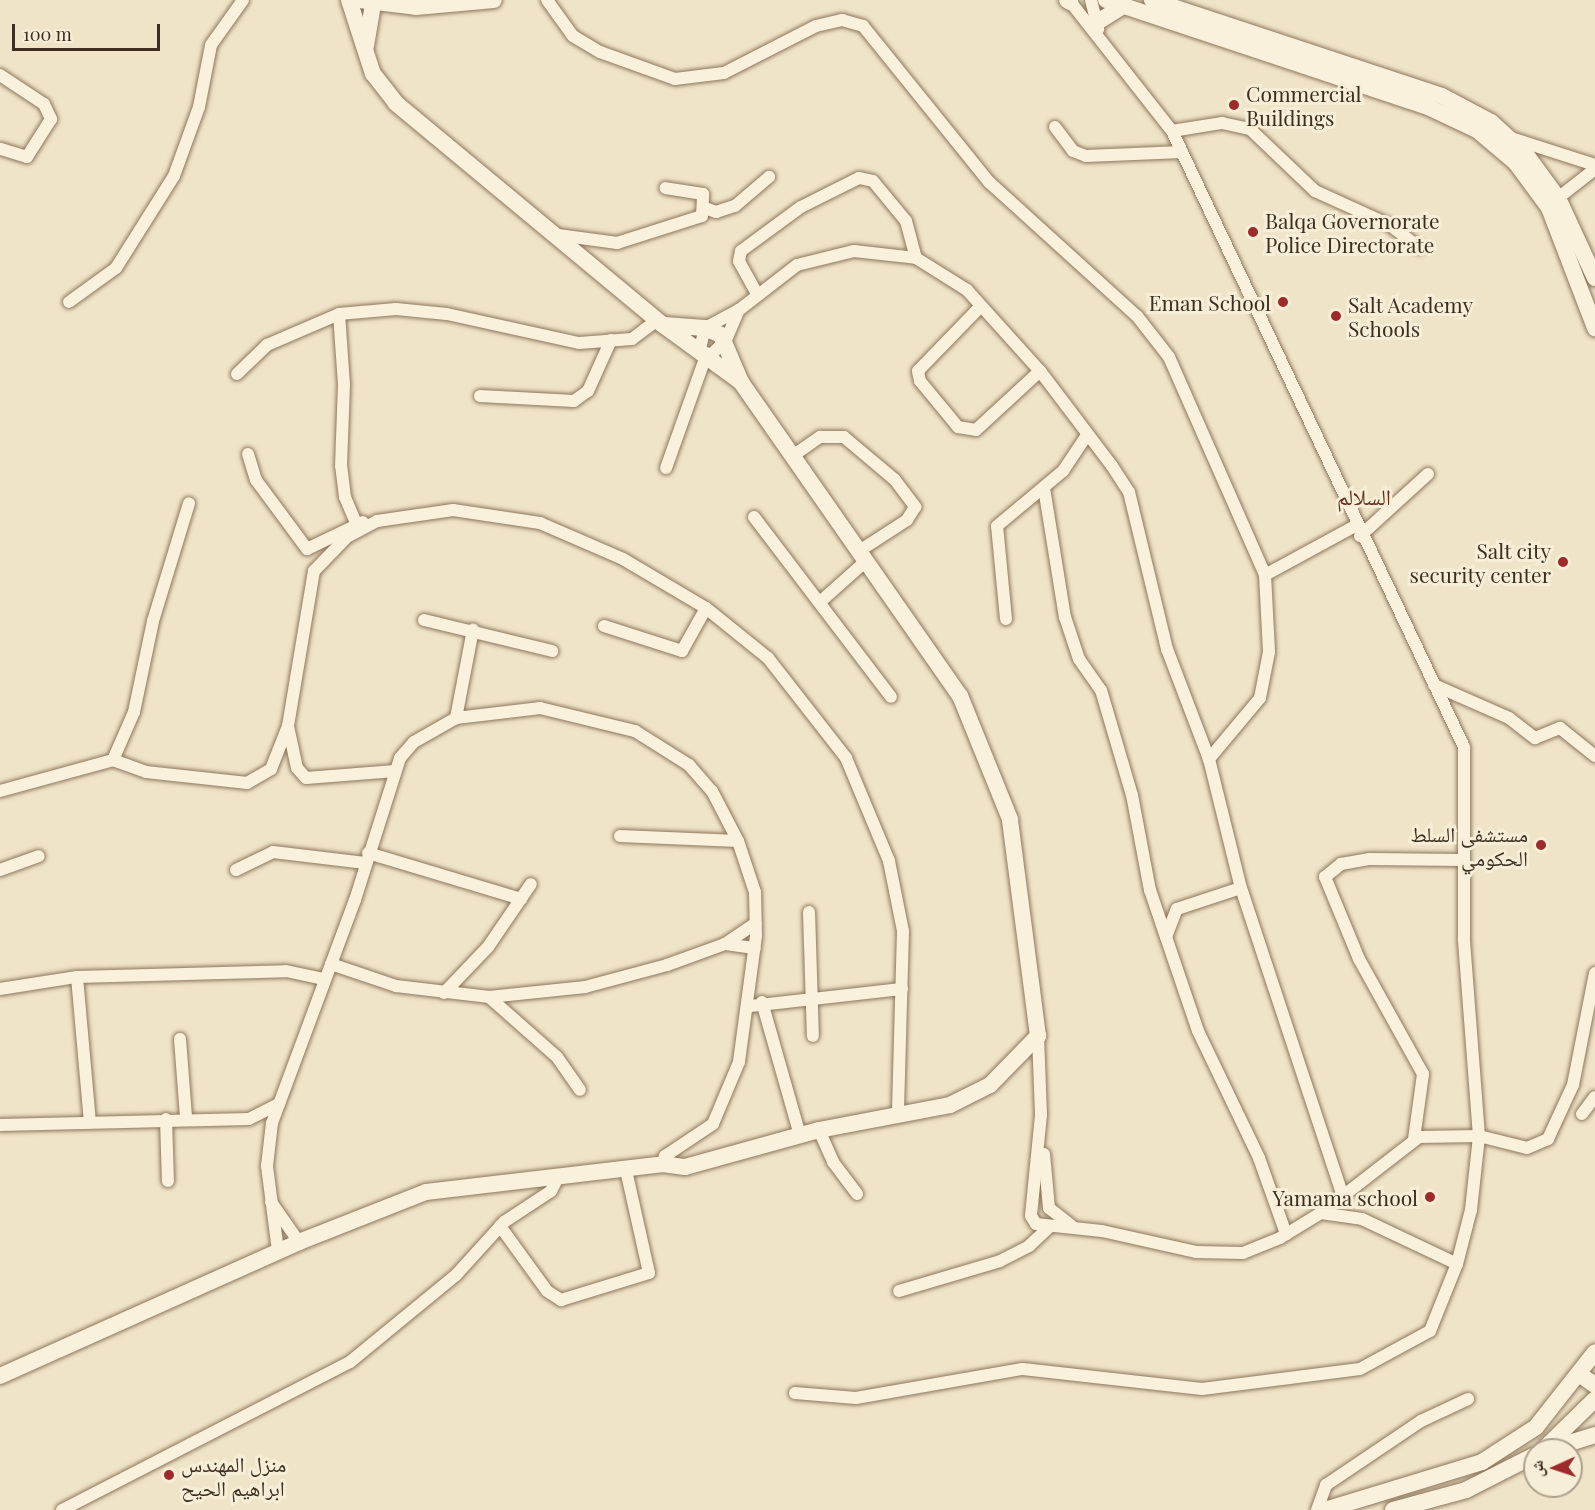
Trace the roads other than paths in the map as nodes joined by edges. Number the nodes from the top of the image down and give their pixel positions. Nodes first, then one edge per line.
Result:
1 (243, 0) edge
2 (349, 0) edge
3 (494, 0) edge
4 (547, 0) edge
5 (1091, 0) edge
6 (1106, 0) edge
7 (1152, 0) edge
8 (1069, 1) edge
9 (366, 2) edge
10 (1122, 7) junction
11 (1096, 23) junction
12 (1102, 42) junction
13 (366, 47) junction
14 (0, 75) edge
15 (1055, 127) dead end
16 (1172, 131) junction
17 (1510, 137) junction
18 (0, 148) edge
19 (1182, 152) junction
20 (1595, 167) edge
21 (769, 177) dead end
22 (665, 188) dead end
23 (1558, 198) junction
24 (705, 208) junction
25 (558, 235) junction
26 (1419, 248) dead end
27 (916, 258) junction
28 (1595, 278) edge
29 (756, 292) junction
30 (69, 302) dead end
31 (980, 307) junction
32 (739, 310) junction
33 (339, 314) junction
34 (660, 323) junction
35 (1595, 327) edge
36 (705, 328) junction
37 (611, 340) junction
38 (726, 340) junction
39 (706, 352) junction
40 (1040, 371) junction
41 (237, 374) dead end
42 (741, 382) junction
43 (480, 396) dead end
44 (1087, 435) junction
45 (248, 454) dead end
46 (794, 455) junction
47 (666, 468) dead end
48 (1428, 474) dead end
49 (1044, 488) junction
50 (189, 503) dead end
51 (754, 517) dead end
52 (377, 521) junction
53 (356, 523) junction
54 (1358, 531) junction
55 (863, 556) junction
56 (1265, 575) junction
57 (820, 602) junction
58 (706, 608) junction
59 (424, 620) dead end
60 (1006, 620) dead end
61 (604, 626) dead end
62 (473, 630) junction
63 (552, 651) dead end
64 (1434, 685) junction
65 (891, 697) dead end
66 (456, 718) junction
67 (288, 726) junction
68 (1595, 756) edge
69 (1209, 759) junction
70 (113, 760) junction
71 (395, 771) junction
72 (0, 791) edge
73 (620, 836) dead end
74 (738, 841) junction
75 (39, 856) dead end
76 (366, 858) junction
77 (1462, 860) junction
78 (0, 870) edge
79 (236, 870) dead end
80 (531, 884) dead end
81 (1241, 888) junction
82 (521, 899) junction
83 (809, 912) dead end
84 (756, 923) junction
85 (1166, 937) junction
86 (725, 944) junction
87 (755, 948) junction
88 (331, 964) junction
89 (1595, 973) edge
90 (76, 976) junction
91 (324, 980) junction
92 (0, 989) edge
93 (902, 989) junction
94 (444, 993) junction
95 (813, 995) junction
96 (489, 996) junction
97 (756, 1004) junction
98 (813, 1035) dead end
99 (1038, 1036) junction
100 (180, 1039) dead end
101 (580, 1090) dead end
102 (1595, 1097) edge
103 (279, 1104) junction
104 (1582, 1114) dead end
105 (898, 1115) junction
106 (1041, 1115) junction
107 (186, 1117) junction
108 (166, 1119) junction
109 (249, 1119) junction
110 (90, 1122) junction
111 (0, 1125) edge
112 (819, 1130) junction
113 (270, 1135) junction
114 (800, 1135) junction
115 (1479, 1136) junction
116 (1414, 1140) junction
117 (663, 1164) junction
118 (626, 1170) junction
119 (168, 1181) dead end
120 (556, 1181) junction
121 (857, 1194) dead end
122 (1342, 1194) junction
123 (268, 1199) junction
124 (1321, 1213) junction
125 (500, 1226) junction
126 (1072, 1227) junction
127 (1047, 1229) junction
128 (1286, 1234) junction
129 (299, 1242) junction
130 (278, 1251) junction
131 (1457, 1264) junction
132 (899, 1291) dead end
133 (1595, 1352) edge
134 (1579, 1374) junction
135 (0, 1376) edge
136 (1595, 1386) edge
137 (1568, 1389) junction
138 (795, 1393) dead end
139 (1468, 1399) dead end
140 (1593, 1404) edge
141 (1557, 1438) edge
142 (1523, 1461) edge
143 (62, 1510) edge
144 (1317, 1510) edge
145 (1325, 1510) edge
146 (1394, 1510) edge

1 - 30 street
2 - 13 street
3 - 9 street
4 - 56 street
5 - 11 street
6 - 10 street
7 - 17 street
8 - 12 street
9 - 13 street
10 - 11 street
10 - 35 street
11 - 12 street
12 - 16 street
13 - 25 street
14 - 18 street
15 - 19 street
16 - 19 street
16 - 26 street
17 - 20 street
17 - 23 street
19 - 54 street
20 - 23 street
21 - 24 street
22 - 24 street
23 - 28 street
24 - 25 street
25 - 34 street
27 - 29 street
27 - 29 street
27 - 31 street
29 - 32 street
31 - 40 street
31 - 40 street
32 - 36 street
32 - 38 street
33 - 37 street
33 - 41 street
33 - 53 street
34 - 36 street
34 - 37 street
34 - 39 street
36 - 38 street
36 - 39 street
37 - 43 street
38 - 39 street
38 - 42 street
39 - 42 street
39 - 47 street
40 - 44 street
42 - 46 street
44 - 49 street
44 - 69 street
45 - 53 street
46 - 55 street
46 - 55 street
48 - 54 street
49 - 60 street
49 - 85 street
50 - 70 street
51 - 57 street
52 - 53 street
52 - 58 street
52 - 67 street
54 - 56 street
54 - 64 street
55 - 57 street
55 - 99 street
56 - 69 street
57 - 65 street
58 - 61 street
58 - 93 street
59 - 62 street
62 - 63 street
62 - 66 street
64 - 68 street
64 - 77 street
66 - 71 street
66 - 74 street
67 - 70 street
67 - 71 street
69 - 81 street
70 - 72 street
71 - 76 street
73 - 74 street
74 - 84 street
75 - 78 street
76 - 79 street
76 - 82 street
76 - 88 street
77 - 115 street
77 - 116 street
80 - 82 street
81 - 85 street
81 - 122 street
82 - 94 street
83 - 95 street
84 - 86 street
84 - 87 street
85 - 128 street
86 - 87 street
86 - 96 street
87 - 97 street
88 - 91 street
88 - 94 street
89 - 115 street
90 - 91 street
90 - 92 street
90 - 110 street
91 - 103 street
93 - 95 street
93 - 105 street
94 - 96 street
95 - 97 street
95 - 98 street
96 - 101 street
97 - 114 street
97 - 117 street
99 - 105 street
99 - 106 street
100 - 107 street
102 - 104 street
103 - 109 street
103 - 113 street
105 - 112 street
106 - 126 street
106 - 127 street
107 - 108 street
107 - 109 street
108 - 110 street
108 - 119 street
109 - 113 street
110 - 111 street
112 - 114 street
112 - 121 street
113 - 123 street
114 - 117 street
115 - 116 street
115 - 131 street
116 - 122 street
117 - 118 street
118 - 120 street
118 - 125 street
120 - 125 street
120 - 129 street
122 - 124 street
123 - 129 street
123 - 130 street
124 - 128 street
124 - 131 street
125 - 143 street
126 - 127 street
126 - 128 street
127 - 132 street
129 - 130 street
130 - 135 street
131 - 138 street
133 - 134 street
134 - 136 street
134 - 137 street
137 - 140 street
137 - 145 street
139 - 144 street
140 - 141 street
142 - 146 street

